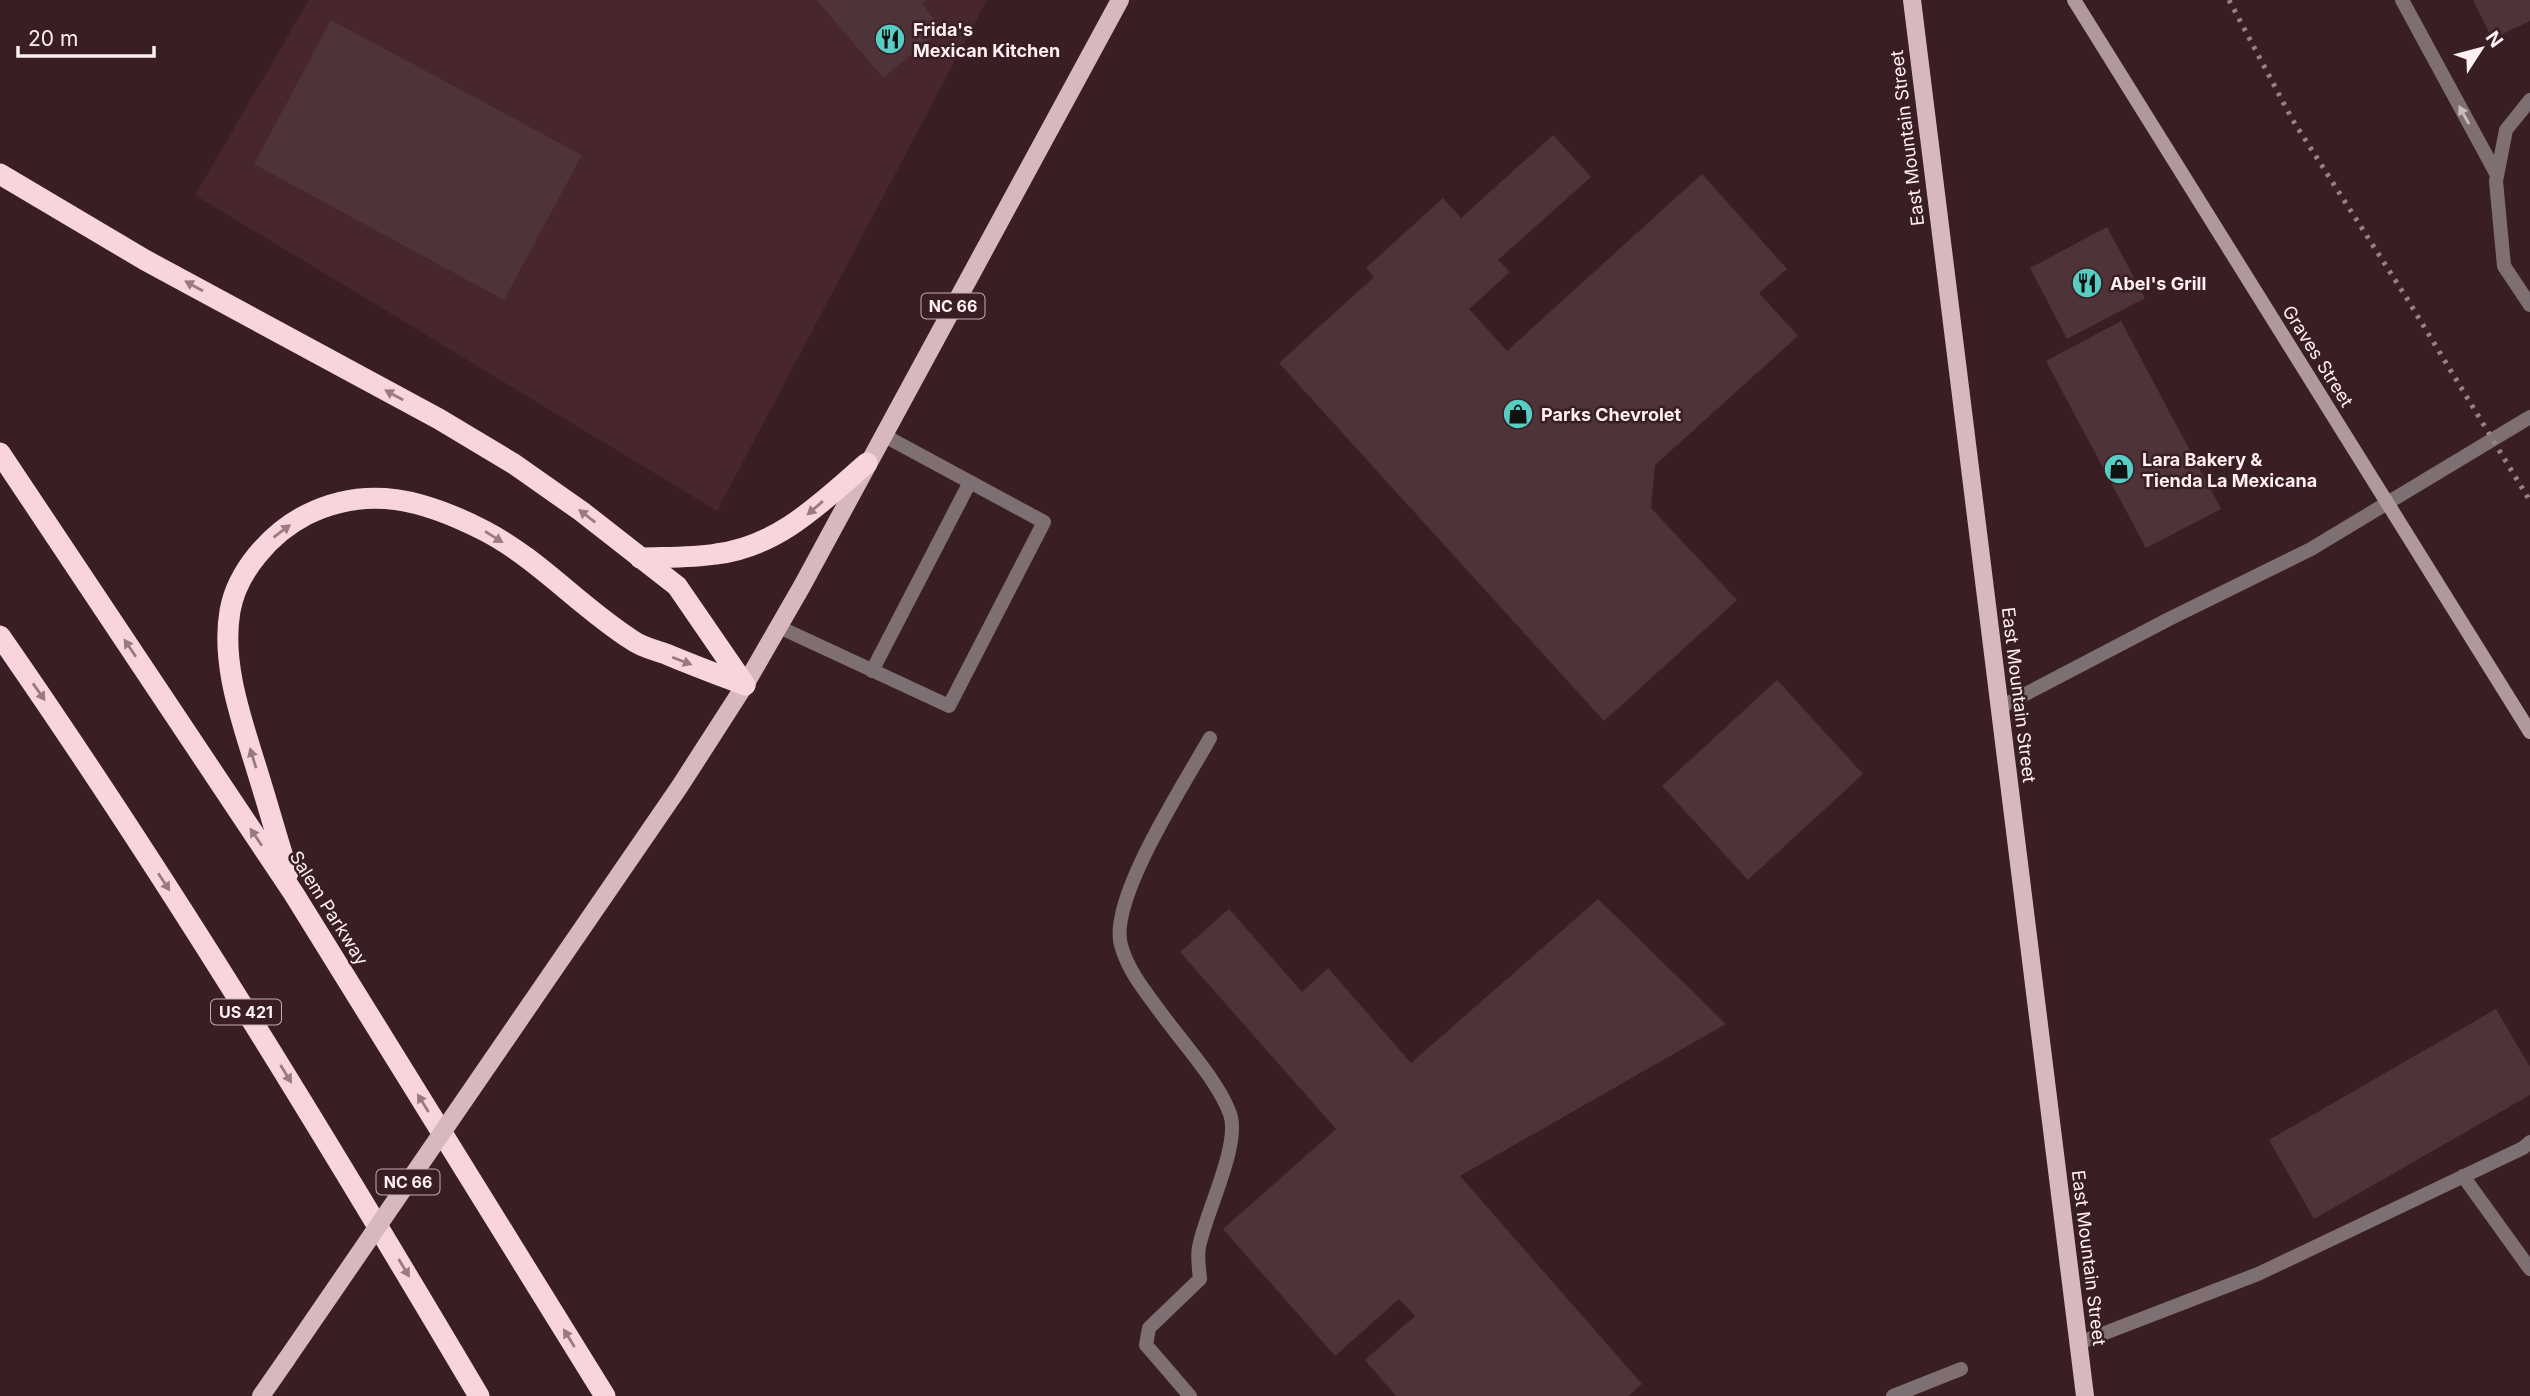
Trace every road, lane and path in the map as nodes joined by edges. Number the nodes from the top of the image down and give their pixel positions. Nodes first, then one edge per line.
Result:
1 (1120, 0) edge
2 (1912, 0) edge
3 (2074, 0) edge
4 (2402, 0) edge
5 (2530, 100) edge
6 (0, 174) edge
7 (2497, 174) junction
8 (2530, 305) edge
9 (2530, 417) edge
10 (883, 435) junction
11 (0, 453) edge
12 (867, 464) junction
13 (970, 482) junction
14 (2388, 504) junction
15 (640, 558) junction
16 (779, 626) junction
17 (0, 636) edge
18 (872, 671) junction
19 (745, 685) junction
20 (1999, 708) junction
21 (2530, 732) edge
22 (1210, 738) dead end
23 (294, 894) junction
24 (2530, 1142) edge
25 (2463, 1176) junction
26 (2530, 1269) edge
27 (2078, 1343) junction
28 (1961, 1369) dead end
29 (261, 1396) edge
30 (480, 1396) edge
31 (605, 1396) edge
32 (1191, 1396) edge
33 (1893, 1396) edge
34 (2085, 1396) edge

1 - 10 main road, NC 66
2 - 20 main road, East Mountain Street
3 - 14 street, Graves Street
7 -> 4 lane
5 - 7 lane
15 -> 6 highway
7 - 8 lane
9 - 14 lane
10 - 12 main road, NC 66
10 - 13 lane
23 -> 11 highway, Salem Parkway
12 -> 15 highway
12 - 16 main road, NC 66
13 - 18 lane
13 - 18 lane
14 - 20 lane
14 - 21 street, Graves Street
15 - 19 highway
16 - 18 lane
16 - 19 main road, NC 66
17 -> 30 highway, US 421
23 -> 19 highway
19 - 29 main road, NC 66, bridge
20 - 27 main road, East Mountain Street
22 - 32 lane
31 -> 23 highway, Salem Parkway
24 - 25 lane
25 - 26 lane
25 - 27 lane
27 - 34 main road, East Mountain Street
28 - 33 lane

